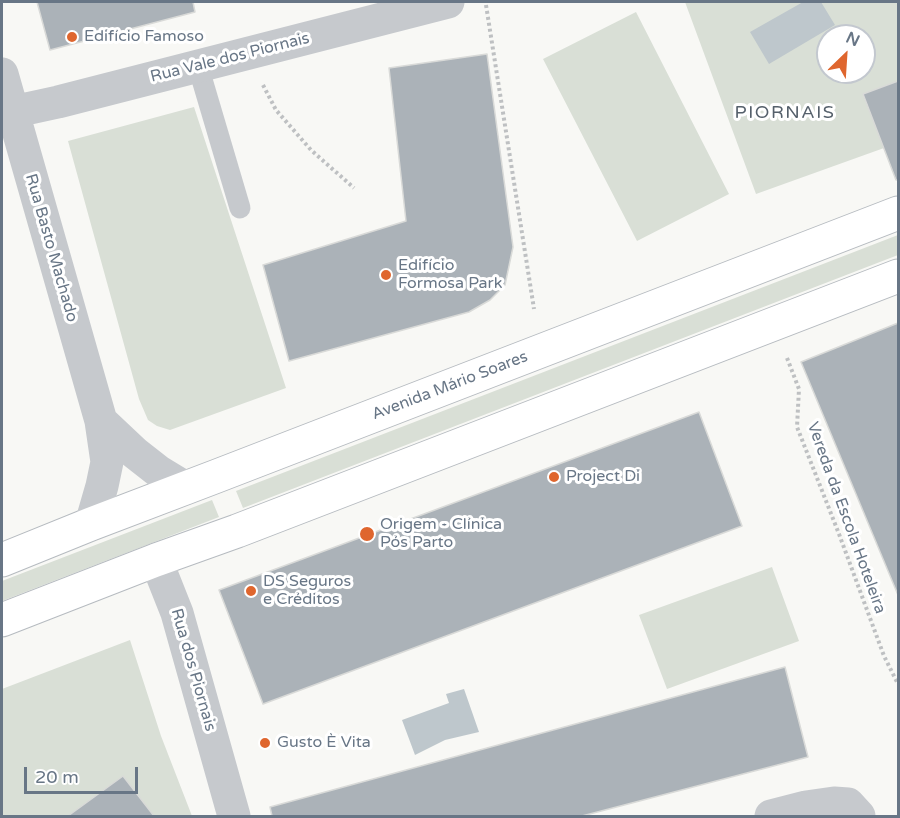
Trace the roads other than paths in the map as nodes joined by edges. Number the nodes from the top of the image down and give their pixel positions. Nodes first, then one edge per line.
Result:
1 (448, 2) edge
2 (198, 66) junction
3 (2, 74) edge
4 (12, 112) junction
5 (240, 208) dead end
6 (898, 213) edge
7 (898, 276) edge
8 (101, 421) junction
9 (186, 488) junction
10 (91, 524) junction
11 (2, 560) edge
12 (156, 560) junction
13 (2, 620) edge
14 (234, 816) edge
15 (771, 816) edge
16 (859, 816) edge

1 - 2 street, Rua Vale dos Piornais
2 - 4 street, Rua Vale dos Piornais
2 - 5 lane
3 - 4 street, Rua Basto Machado
4 - 8 street, Rua Basto Machado
6 - 9 main road, Avenida Mário Soares
7 - 12 main road
8 - 9 street
8 - 10 street, Rua Basto Machado
9 - 10 main road, Avenida Mário Soares
10 - 11 main road, Avenida Mário Soares
12 - 13 main road
12 - 14 street, Rua dos Piornais
15 - 16 street

